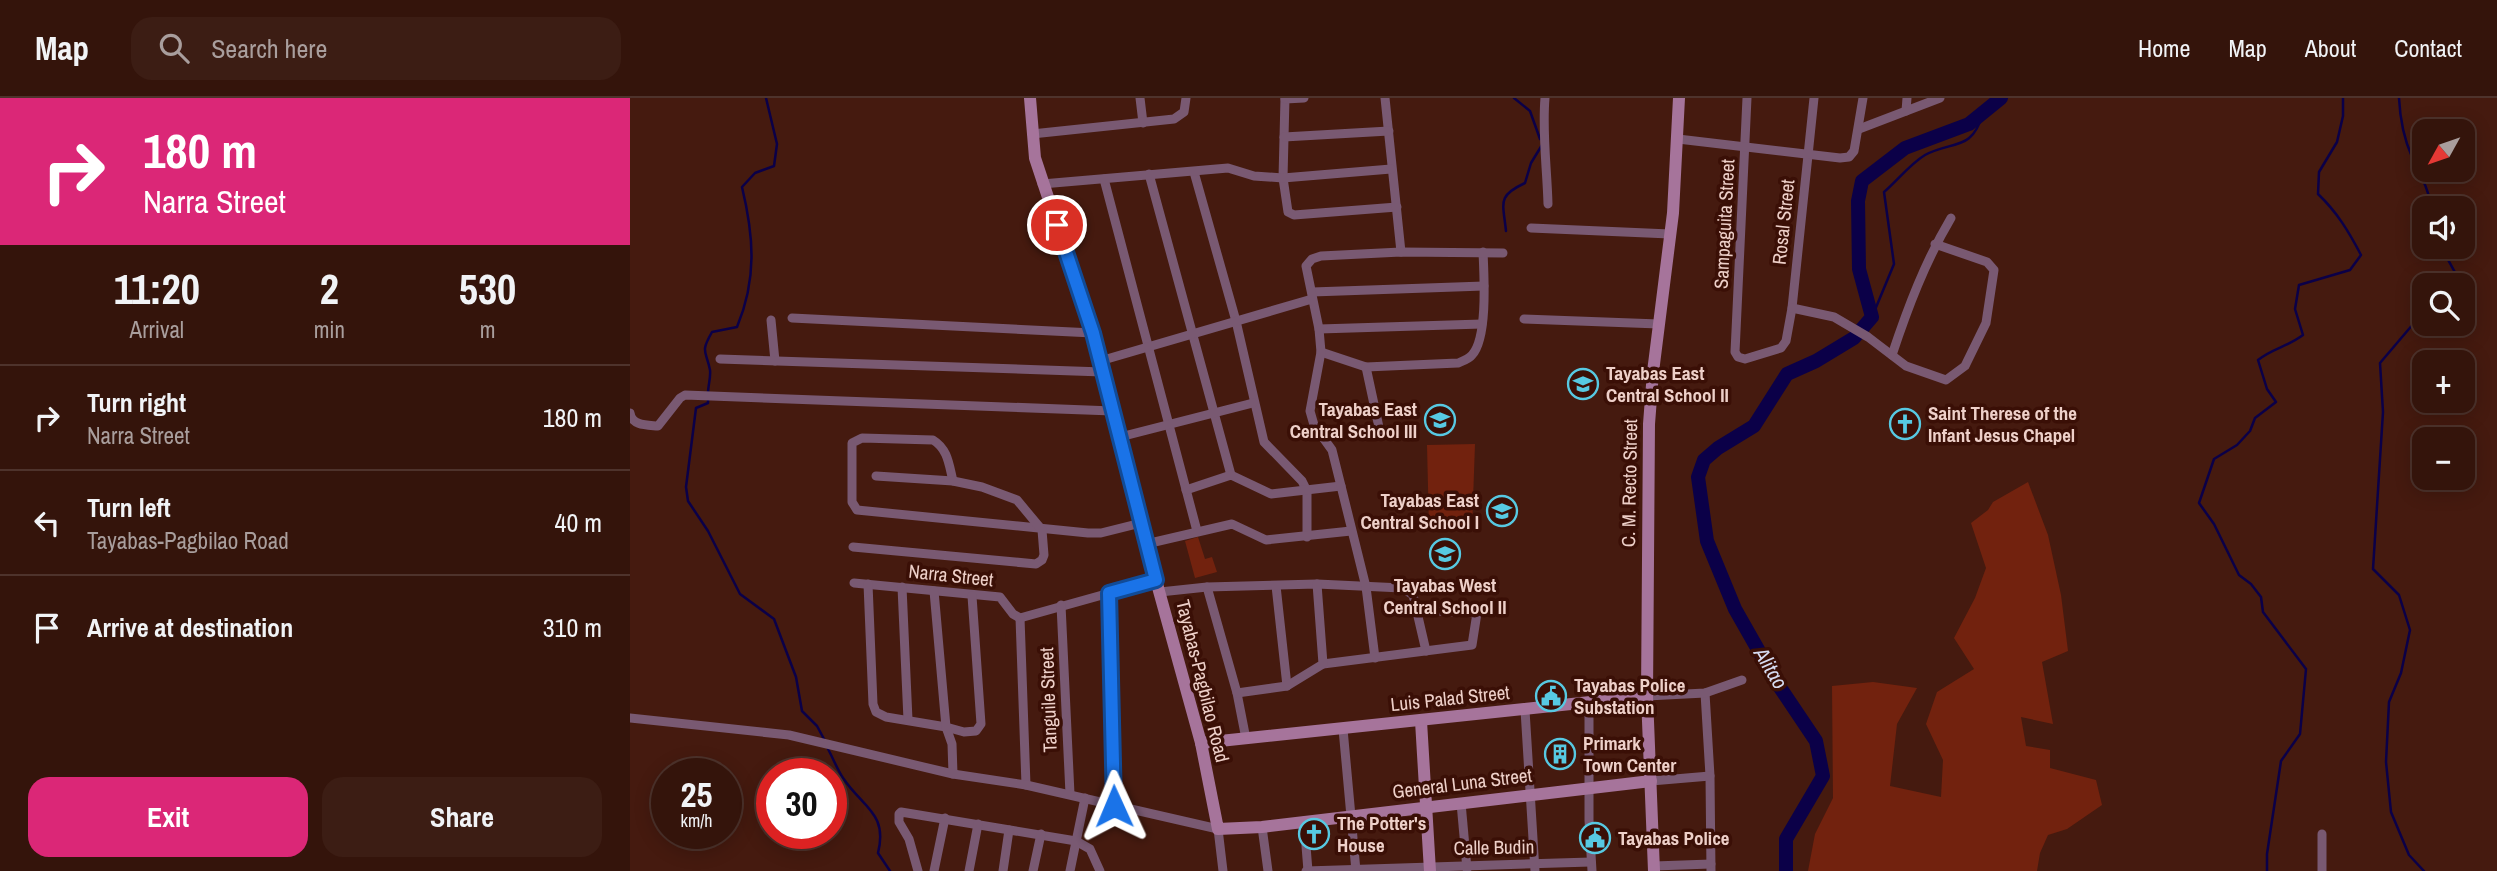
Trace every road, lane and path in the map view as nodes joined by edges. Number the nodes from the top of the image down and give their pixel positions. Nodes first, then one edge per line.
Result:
1 (1030, 98) edge
2 (1140, 98) edge
3 (1186, 98) edge
4 (1304, 98) edge
5 (1385, 98) edge
6 (1679, 98) edge
7 (1747, 98) edge
8 (1814, 98) edge
9 (1863, 98) edge
10 (1907, 98) edge
11 (1940, 98) edge
12 (1285, 99) edge
13 (1542, 99) edge
14 (1906, 111) junction
15 (1143, 123) junction
16 (1859, 129) junction
17 (1389, 131) junction
18 (1032, 134) junction
19 (1284, 137) junction
20 (1678, 139) junction
21 (1746, 148) junction
22 (1808, 154) junction
23 (1391, 169) junction
24 (1194, 172) junction
25 (1149, 174) junction
26 (1283, 178) junction
27 (1104, 179) junction
28 (1042, 184) junction
29 (1548, 204) dead end
30 (1397, 207) junction
31 (1951, 218) dead end
32 (1531, 228) dead end
33 (1670, 234) junction
34 (1935, 244) junction
35 (1401, 252) junction
36 (1483, 252) junction
37 (1503, 253) dead end
38 (1484, 286) junction
39 (1312, 296) junction
40 (1792, 308) junction
41 (792, 318) dead end
42 (1524, 319) dead end
43 (771, 320) dead end
44 (1236, 321) junction
45 (1482, 324) junction
46 (1659, 324) junction
47 (1319, 329) junction
48 (1093, 333) junction
49 (1192, 334) junction
50 (1148, 347) junction
51 (1781, 348) joint
52 (1321, 352) junction
53 (1892, 355) junction
54 (720, 359) dead end
55 (775, 361) junction
56 (1101, 366) junction
57 (1366, 368) junction
58 (1253, 403) junction
59 (1113, 411) junction
60 (630, 413) edge
61 (1214, 413) junction
62 (1168, 424) junction
63 (1380, 432) dead end
64 (1120, 437) junction
65 (1231, 475) junction
66 (876, 476) dead end
67 (953, 481) junction
68 (1341, 486) junction
69 (1186, 490) junction
70 (1307, 491) junction
71 (1141, 523) junction
72 (1042, 530) junction
73 (1197, 531) junction
74 (1351, 531) junction
75 (1307, 537) junction
76 (1146, 544) junction
77 (853, 547) dead end
78 (854, 583) dead end
79 (868, 584) junction
80 (1317, 584) junction
81 (1158, 586) junction
82 (1276, 586) junction
83 (902, 587) junction
84 (1207, 587) junction
85 (1366, 587) junction
86 (933, 591) junction
87 (1109, 593) junction
88 (972, 596) junction
89 (1062, 605) junction
90 (1415, 610) junction
91 (1020, 618) junction
92 (1426, 651) junction
93 (1375, 658) junction
94 (1323, 664) junction
95 (1742, 680) dead end
96 (1287, 686) junction
97 (1237, 693) junction
98 (1705, 693) junction
99 (1647, 696) junction
100 (1589, 703) junction
101 (1525, 710) junction
102 (630, 718) edge
103 (908, 720) junction
104 (1421, 721) junction
105 (946, 727) junction
106 (1343, 729) junction
107 (1246, 739) junction
108 (1201, 743) junction
109 (953, 774) junction
110 (1710, 776) junction
111 (1651, 781) junction
112 (1026, 785) junction
113 (1589, 787) junction
114 (1070, 794) junction
115 (1530, 794) junction
116 (1085, 799) junction
117 (1461, 803) junction
118 (1114, 806) junction
119 (1426, 807) junction
120 (1350, 816) junction
121 (945, 818) junction
122 (1304, 821) junction
123 (978, 824) junction
124 (1262, 827) junction
125 (1218, 829) junction
126 (1009, 830) junction
127 (1041, 834) junction
128 (2322, 834) dead end
129 (1076, 841) junction
130 (1535, 867) edge
131 (1592, 867) edge
132 (1467, 868) edge
133 (1654, 868) edge
134 (1711, 868) edge
135 (1356, 869) edge
136 (1430, 869) edge
137 (918, 871) edge
138 (934, 871) edge
139 (969, 871) edge
140 (1003, 871) edge
141 (1033, 871) edge
142 (1070, 871) edge
143 (1100, 871) edge
144 (1223, 871) edge
145 (1268, 871) edge
146 (1307, 871) edge
147 (2322, 871) edge

1 - 18 main road, Tayabas-Pagbilao Road
2 - 15 street
3 - 15 street
4 - 12 street
5 - 17 street
6 - 20 main road, C. M. Recto Street
7 - 21 street, Sampaguita Street
8 - 22 street, Rosal Street
9 - 16 street
10 - 14 street
11 - 14 street
12 - 19 street
13 - 29 street
14 - 16 street
15 - 18 street
16 - 22 street
17 - 19 street
17 - 23 street
18 - 28 main road, Tayabas-Pagbilao Road
19 - 26 street
20 - 21 street
20 - 33 main road, C. M. Recto Street
21 - 22 street
21 - 51 street, Sampaguita Street
22 - 40 street, Rosal Street
23 - 26 street
23 - 30 street
24 - 25 street
24 - 26 street
24 - 44 street
25 - 27 street
25 - 49 street
26 - 30 street
27 - 28 street
27 - 50 street
28 - 48 main road, Tayabas-Pagbilao Road
30 - 35 street
31 - 34 street
32 - 33 street
33 - 46 main road, C. M. Recto Street
34 - 53 street
34 - 53 street
35 - 36 street
35 - 39 street
36 - 37 street
36 - 38 street
38 - 39 street
38 - 45 street
39 - 44 street
39 - 47 street
40 - 51 street, Rosal Street
40 - 53 street
41 - 48 street
42 - 46 street
43 - 55 street
44 - 49 street
44 - 58 street
45 - 47 street
45 - 57 street
46 - 99 main road, C. M. Recto Street
47 - 52 street
48 - 56 main road, Tayabas-Pagbilao Road
49 - 50 street
49 - 61 street
50 - 56 street
50 - 62 street
52 - 57 street
52 - 68 street
54 - 55 street
55 - 56 street
56 - 59 main road, Tayabas-Pagbilao Road
57 - 63 street
58 - 61 street
58 - 70 street
59 - 60 street
59 - 64 main road, Tayabas-Pagbilao Road
61 - 62 street
61 - 65 street
62 - 64 street
62 - 69 street
64 - 71 main road, Tayabas-Pagbilao Road
65 - 69 street
65 - 70 street
66 - 67 street
67 - 72 street
67 - 72 street
68 - 70 street
68 - 74 street
69 - 73 street
70 - 75 street
71 - 72 street
71 - 76 main road, Tayabas-Pagbilao Road
72 - 77 street
73 - 75 street
73 - 76 street
74 - 75 street
74 - 85 street
76 - 81 main road, Tayabas-Pagbilao Road
78 - 79 street, Narra Street
79 - 83 street, Narra Street
79 - 103 street
80 - 82 street
80 - 85 street
80 - 94 street
81 - 84 street
81 - 87 street
81 - 108 main road, Tayabas-Pagbilao Road
82 - 84 street
82 - 96 street
83 - 86 street, Narra Street
83 - 103 street
84 - 97 street
85 - 90 street
85 - 93 street
86 - 88 street, Narra Street
86 - 105 street
87 - 89 street
87 - 118 street
88 - 91 street, Narra Street
88 - 105 street
89 - 91 street
89 - 114 street, Tanguile Street
90 - 92 street
90 - 92 street
91 - 112 street
92 - 93 street
93 - 94 street
94 - 96 street
95 - 98 street, Luis Palad Street
96 - 97 street
97 - 107 street
98 - 99 street, Luis Palad Street
98 - 110 street
99 - 100 main road, Luis Palad Street
99 - 111 main road, C. M. Recto Street
100 - 101 main road, Luis Palad Street
100 - 113 street
101 - 104 main road, Luis Palad Street
101 - 115 street
102 - 109 street
103 - 105 street
104 - 106 main road, Luis Palad Street
104 - 119 main road
105 - 109 street
106 - 107 main road, Luis Palad Street
106 - 120 street
107 - 108 main road, Luis Palad Street
108 - 125 main road, Tayabas-Pagbilao Road
109 - 112 street
110 - 111 street, General Luna Street
110 - 134 street
111 - 113 main road, General Luna Street
111 - 133 main road, C. M. Recto Street
112 - 114 street
113 - 115 main road, General Luna Street
113 - 131 street
114 - 116 street
115 - 117 main road, General Luna Street
115 - 130 street
116 - 118 street
116 - 129 street
117 - 119 main road, General Luna Street
117 - 132 street
118 - 125 street
119 - 120 main road, General Luna Street
119 - 136 main road
120 - 122 main road, General Luna Street
120 - 135 street
121 - 123 street
121 - 137 street
121 - 138 street
122 - 124 main road, General Luna Street
122 - 146 street
123 - 126 street
123 - 139 street
124 - 125 main road, General Luna Street
124 - 145 street
125 - 144 street
126 - 127 street
126 - 140 street
127 - 129 street
127 - 141 street
128 - 147 street
129 - 142 street
129 - 143 street
130 - 131 street, Calle Budin
130 - 132 street, Calle Budin
132 - 136 street, Calle Budin
133 - 134 street
135 - 136 street, Calle Budin
135 - 146 street, Calle Budin

